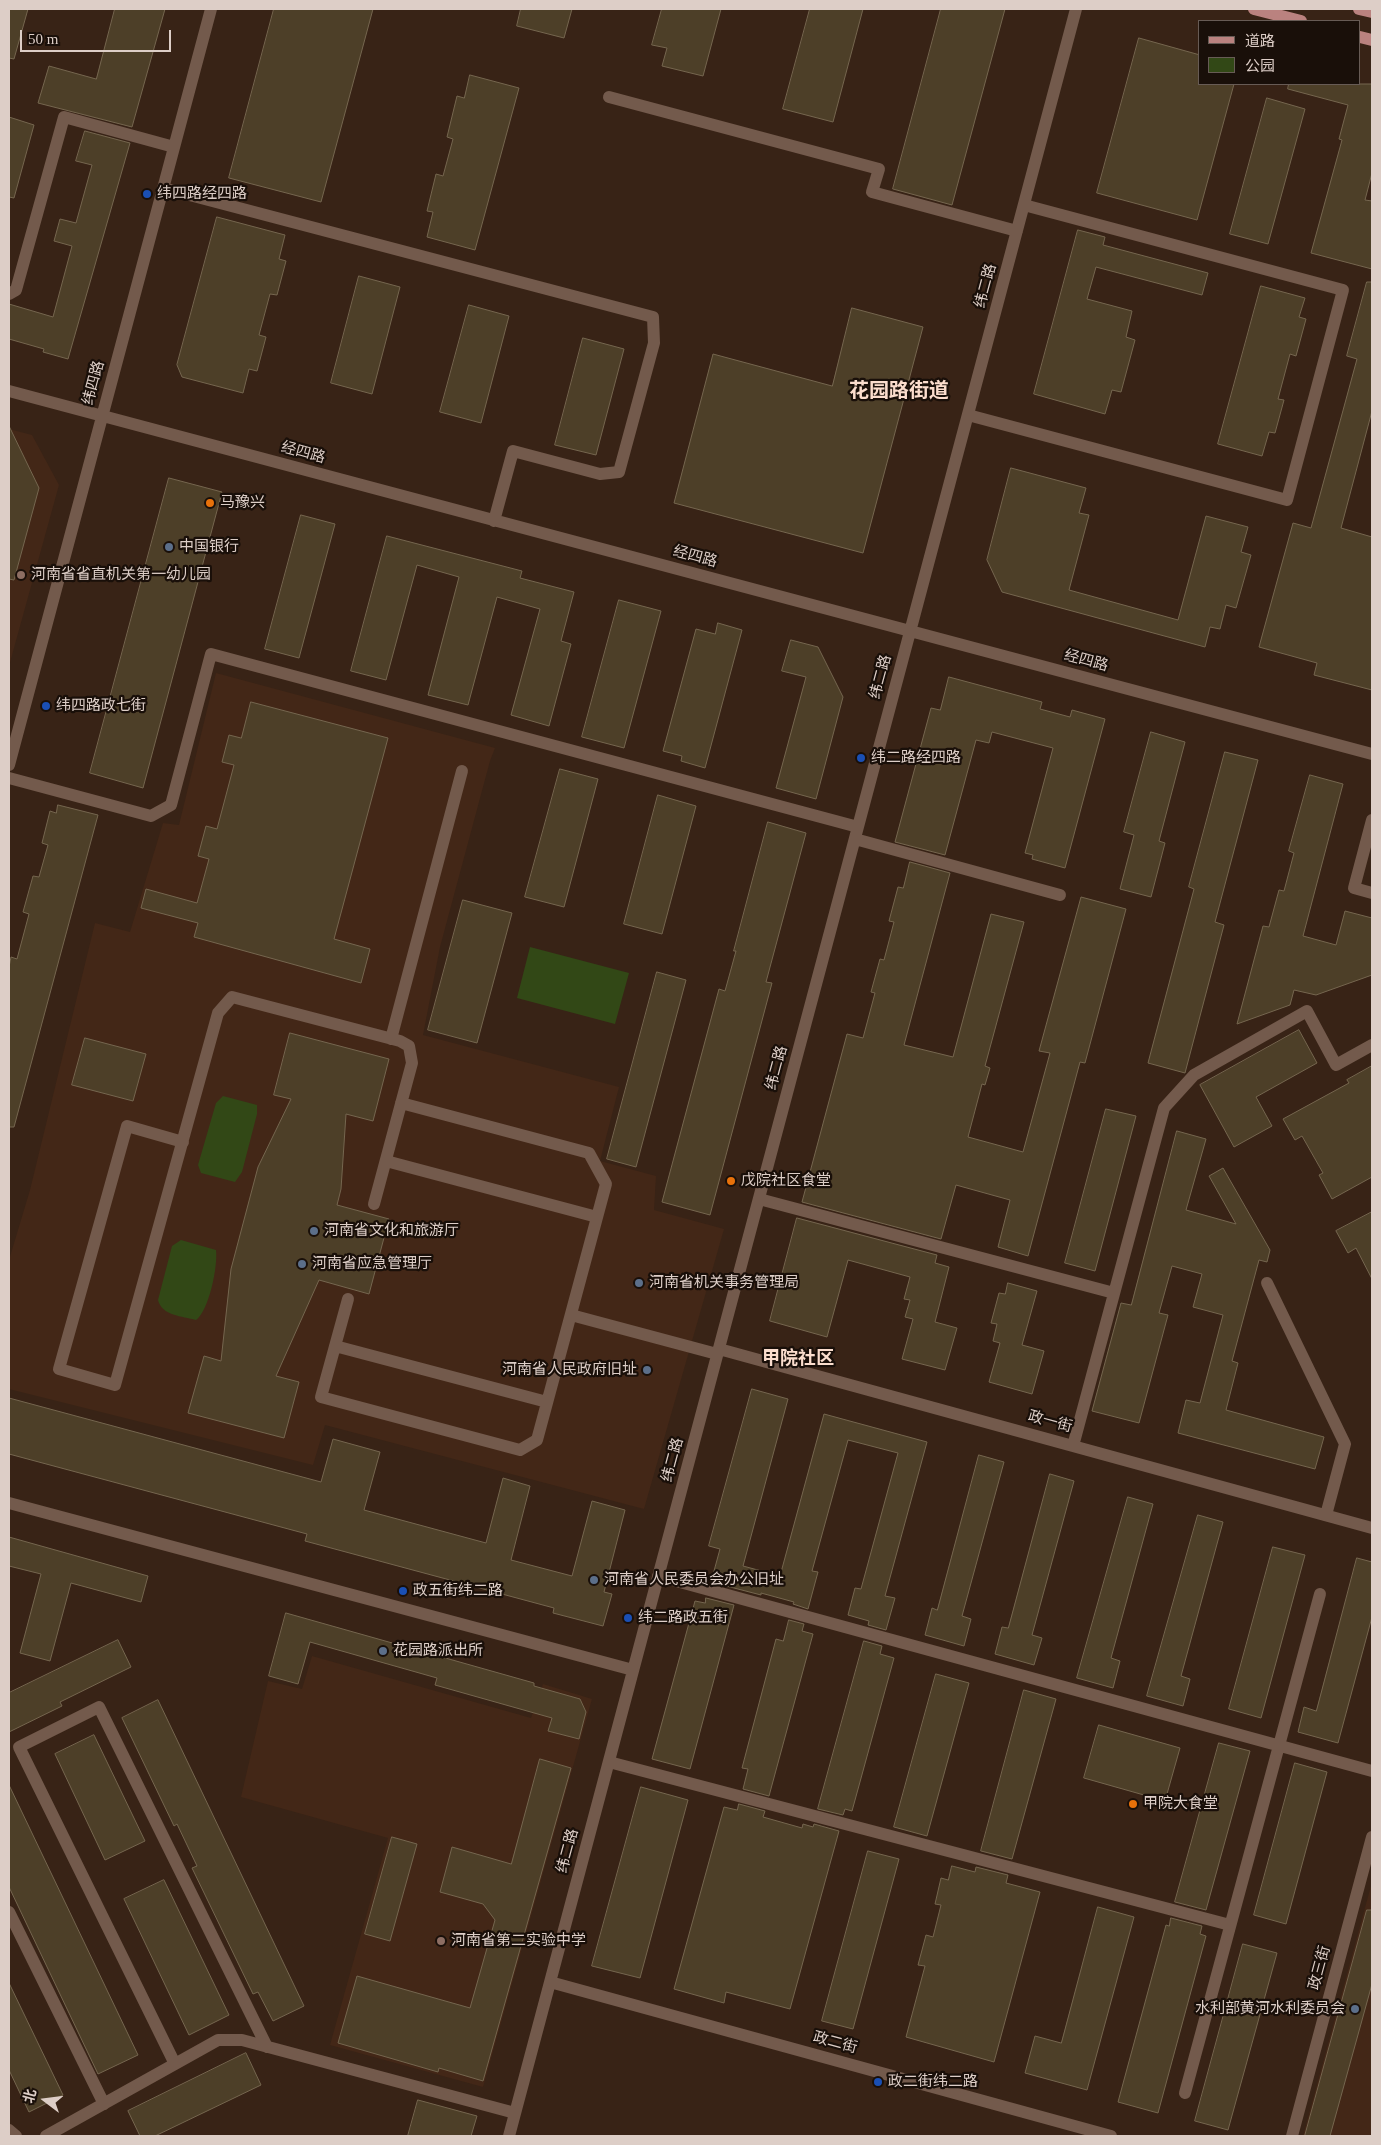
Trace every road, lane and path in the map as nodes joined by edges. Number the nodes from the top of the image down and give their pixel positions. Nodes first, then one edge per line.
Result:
1 (210, 9) edge
2 (1076, 9) edge
3 (1254, 9) edge
4 (1359, 9) edge
5 (1372, 12) edge
6 (1297, 20) edge
7 (609, 97) dead end
8 (174, 147) junction
9 (163, 188) junction
10 (1024, 205) junction
11 (1017, 231) junction
12 (9, 294) edge
13 (9, 391) edge
14 (968, 415) junction
15 (102, 416) junction
16 (494, 521) junction
17 (910, 631) junction
18 (1372, 754) edge
19 (9, 766) edge
20 (462, 771) dead end
21 (9, 778) edge
22 (1372, 820) edge
23 (857, 833) junction
24 (1372, 893) edge
25 (1060, 895) dead end
26 (391, 1039) junction
27 (1372, 1045) edge
28 (401, 1103) junction
29 (182, 1142) junction
30 (386, 1160) junction
31 (759, 1199) junction
32 (374, 1204) dead end
33 (597, 1217) junction
34 (1267, 1283) dead end
35 (1114, 1293) junction
36 (348, 1299) dead end
37 (571, 1315) junction
38 (335, 1346) junction
39 (718, 1351) junction
40 (547, 1402) junction
41 (1073, 1446) junction
42 (9, 1503) edge
43 (1326, 1515) junction
44 (1372, 1528) edge
45 (658, 1576) junction
46 (1320, 1594) dead end
47 (633, 1670) junction
48 (1279, 1746) junction
49 (609, 1762) junction
50 (1372, 1771) edge
51 (1372, 1837) edge
52 (9, 1912) edge
53 (1230, 1925) junction
54 (550, 1982) junction
55 (267, 2047) junction
56 (175, 2064) junction
57 (1184, 2093) dead end
58 (104, 2104) junction
59 (515, 2113) junction
60 (9, 2130) edge
61 (16, 2136) edge
62 (46, 2136) edge
63 (509, 2136) edge
64 (1110, 2136) edge
65 (1292, 2136) edge

1 - 8 street, 纬四路
2 - 10 street, 纬二路
3 - 6 main road
4 - 5 main road
7 - 11 street
8 - 9 street, 纬四路
8 - 12 street
9 - 15 street, 纬四路
9 - 16 street
10 - 11 street, 纬二路
10 - 14 street
11 - 14 street, 纬二路
13 - 15 street, 经四路
14 - 17 street, 纬二路
15 - 16 street, 经四路
15 - 19 street, 纬四路
16 - 17 street, 经四路
17 - 18 street, 经四路
17 - 23 street, 纬二路
20 - 26 street
21 - 23 street
22 - 24 street
23 - 25 street
23 - 31 street, 纬二路
26 - 28 street
26 - 29 street
27 - 35 street
28 - 30 street
28 - 33 street
29 - 29 street
30 - 32 street
30 - 33 street
31 - 35 street
31 - 39 street, 纬二路
33 - 37 street
34 - 43 street
35 - 41 street
36 - 38 street
37 - 39 street, 政一街
37 - 40 street
38 - 40 street
38 - 40 street
39 - 41 street, 政一街
39 - 45 street, 纬二路
41 - 43 street, 政一街
42 - 47 street
43 - 44 street, 政一街
45 - 47 street, 纬二路
45 - 48 street
46 - 48 street
47 - 49 street, 纬二路
48 - 50 street
48 - 53 street
49 - 53 street
49 - 54 street, 纬二路
51 - 65 street, 政三街
52 - 58 street
53 - 57 street
54 - 59 street, 纬二路
54 - 64 street, 政二街
55 - 56 street
55 - 56 street
55 - 59 street
56 - 58 street
58 - 62 street
59 - 63 street, 纬二路
60 - 61 street

